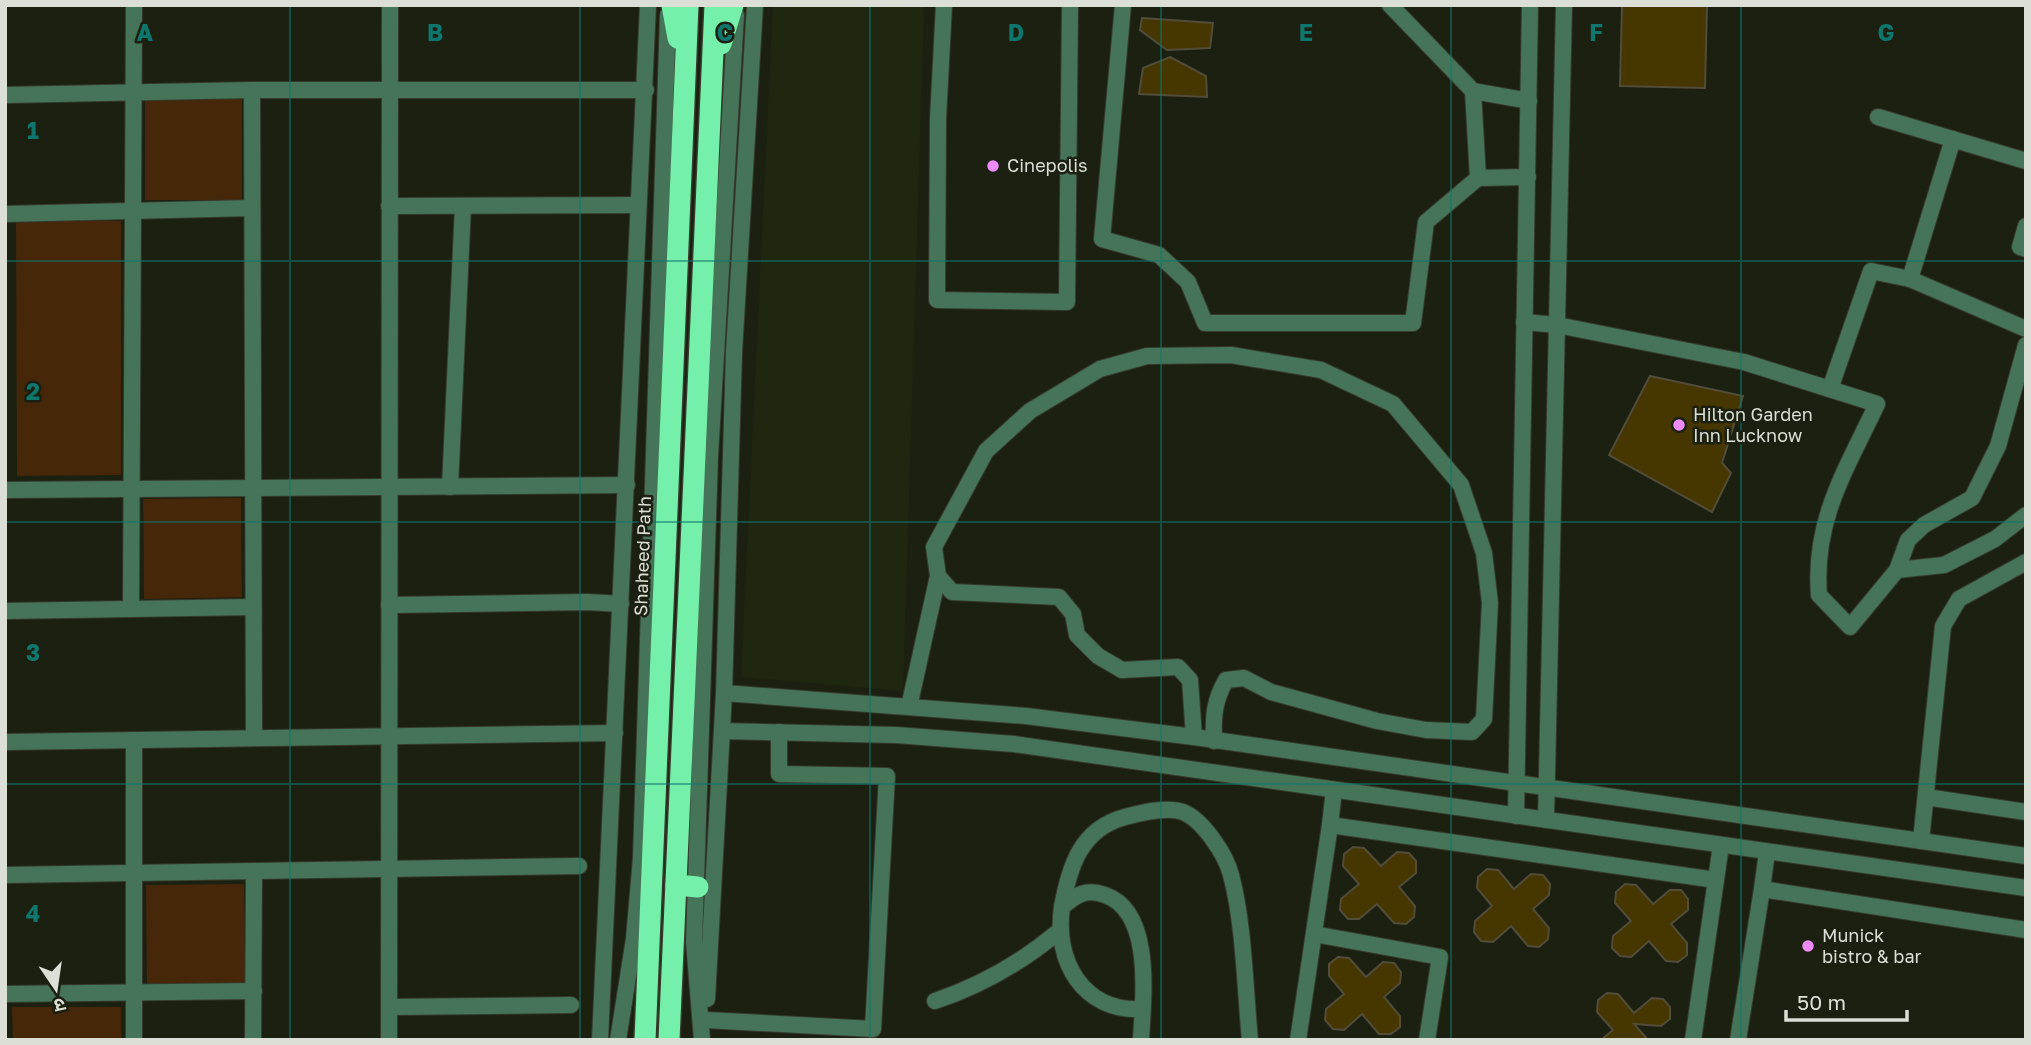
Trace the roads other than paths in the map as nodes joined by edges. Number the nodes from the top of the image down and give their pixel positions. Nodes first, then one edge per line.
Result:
1 (134, 5) edge
2 (390, 5) edge
3 (648, 5) edge
4 (670, 5) edge
5 (688, 5) edge
6 (715, 5) edge
7 (735, 5) edge
8 (755, 5) edge
9 (944, 5) edge
10 (1070, 5) edge
11 (1124, 5) edge
12 (1390, 5) edge
13 (1530, 5) edge
14 (1564, 5) edge
15 (685, 75) junction
16 (711, 76) junction
17 (390, 89) junction
18 (252, 90) junction
19 (646, 90) junction
20 (1473, 91) junction
21 (133, 92) junction
22 (5, 95) edge
23 (1529, 101) junction
24 (1878, 117) dead end
25 (1953, 139) junction
26 (2026, 161) edge
27 (1528, 177) junction
28 (1478, 178) junction
29 (638, 205) junction
30 (389, 206) junction
31 (463, 206) junction
32 (252, 208) junction
33 (131, 211) junction
34 (5, 214) edge
35 (2026, 226) edge
36 (2026, 249) edge
37 (1910, 279) junction
38 (1524, 322) junction
39 (1557, 325) junction
40 (2026, 329) edge
41 (2026, 345) edge
42 (1830, 389) junction
43 (2018, 403) edge
44 (627, 485) junction
45 (389, 487) junction
46 (450, 487) junction
47 (253, 488) junction
48 (131, 489) junction
49 (5, 490) edge
50 (2026, 515) edge
51 (2026, 562) edge
52 (1897, 570) junction
53 (938, 576) junction
54 (621, 604) junction
55 (389, 605) junction
56 (253, 607) junction
57 (131, 609) junction
58 (5, 611) edge
59 (724, 693) junction
60 (909, 707) junction
61 (722, 731) junction
62 (779, 732) junction
63 (615, 733) junction
64 (390, 736) junction
65 (1194, 737) junction
66 (254, 738) junction
67 (134, 740) junction
68 (1214, 741) junction
69 (5, 742) edge
70 (650, 783) junction
71 (1517, 784) junction
72 (1547, 788) junction
73 (1334, 790) junction
74 (1926, 797) junction
75 (2026, 812) edge
76 (1516, 816) junction
77 (1546, 820) junction
78 (1329, 825) junction
79 (1921, 841) junction
80 (1721, 845) junction
81 (1767, 852) junction
82 (2026, 856) edge
83 (579, 866) dead end
84 (390, 869) junction
85 (254, 871) junction
86 (134, 873) junction
87 (5, 875) edge
88 (1716, 880) junction
89 (687, 886) junction
90 (2026, 888) edge
91 (1762, 889) junction
92 (1062, 908) junction
93 (606, 929) junction
94 (635, 930) junction
95 (2026, 930) edge
96 (1058, 932) junction
97 (1314, 934) junction
98 (254, 991) junction
99 (134, 992) junction
100 (5, 994) edge
101 (935, 1001) dead end
102 (571, 1004) dead end
103 (389, 1007) junction
104 (1142, 1009) junction
105 (706, 1020) junction
106 (134, 1040) edge
107 (254, 1040) edge
108 (389, 1040) edge
109 (600, 1040) edge
110 (618, 1040) edge
111 (645, 1040) edge
112 (668, 1040) edge
113 (703, 1040) edge
114 (1141, 1040) edge
115 (1250, 1040) edge
116 (1298, 1040) edge
117 (1427, 1040) edge
118 (1693, 1040) edge
119 (1738, 1040) edge

1 - 21 street
2 - 17 street
3 - 19 street
4 - 15 highway
4 - 70 street
5 - 15 highway
6 - 16 highway
7 - 16 highway
7 - 89 street
8 - 59 street
9 - 10 street
11 - 28 street
12 - 20 street
13 - 23 street
14 - 39 street
15 - 70 highway, Shaheed Path
16 - 89 highway
17 - 18 street
17 - 19 street
17 - 30 street
18 - 21 street
18 - 32 street
19 - 29 street
20 - 23 street
20 - 28 street
21 - 22 street
21 - 33 street
23 - 27 street
24 - 25 street
25 - 26 street
25 - 37 street
27 - 28 street
27 - 38 street
29 - 31 street
29 - 44 street
30 - 31 street
30 - 45 street
31 - 46 street
32 - 33 street
32 - 47 street
33 - 34 street
33 - 48 street
35 - 36 street
37 - 40 street
37 - 42 street
38 - 39 street
38 - 71 street
39 - 42 street
39 - 72 street
41 - 43 street
42 - 52 street
43 - 52 street
44 - 46 street
44 - 54 street
45 - 46 street
45 - 47 street
45 - 55 street
47 - 48 street
47 - 56 street
48 - 49 street
48 - 57 street
50 - 52 street
51 - 74 street
53 - 60 street
53 - 65 street
53 - 68 street
54 - 55 street
54 - 63 street
55 - 64 street
56 - 57 street
56 - 66 street
57 - 58 street
59 - 60 street
59 - 61 street
60 - 65 street
61 - 62 street
61 - 105 street
62 - 73 street
62 - 105 street
63 - 64 street
63 - 93 street
64 - 66 street
64 - 84 street
65 - 68 street
66 - 67 street
67 - 69 street
67 - 86 street
68 - 71 street
70 - 94 street
70 - 111 highway, Shaheed Path
71 - 72 street
71 - 76 street
72 - 77 street
72 - 79 street
73 - 76 street
73 - 78 street
74 - 75 street
74 - 79 street
76 - 77 street
77 - 80 street
78 - 88 street
78 - 97 street
79 - 82 street
80 - 81 street
80 - 88 street
81 - 90 street
81 - 91 street
83 - 84 street
84 - 85 street
84 - 103 street
85 - 86 street
85 - 98 street
86 - 87 street
86 - 99 street
88 - 118 street
89 - 112 highway
89 - 113 street
91 - 95 street
91 - 119 street
92 - 96 street
92 - 104 street
92 - 115 street
93 - 94 street
93 - 109 street
94 - 110 street
96 - 101 street
96 - 104 street
97 - 116 street
97 - 117 street
98 - 99 street
98 - 107 street
99 - 100 street
99 - 106 street
102 - 103 street
103 - 108 street
104 - 114 street
105 - 113 street

